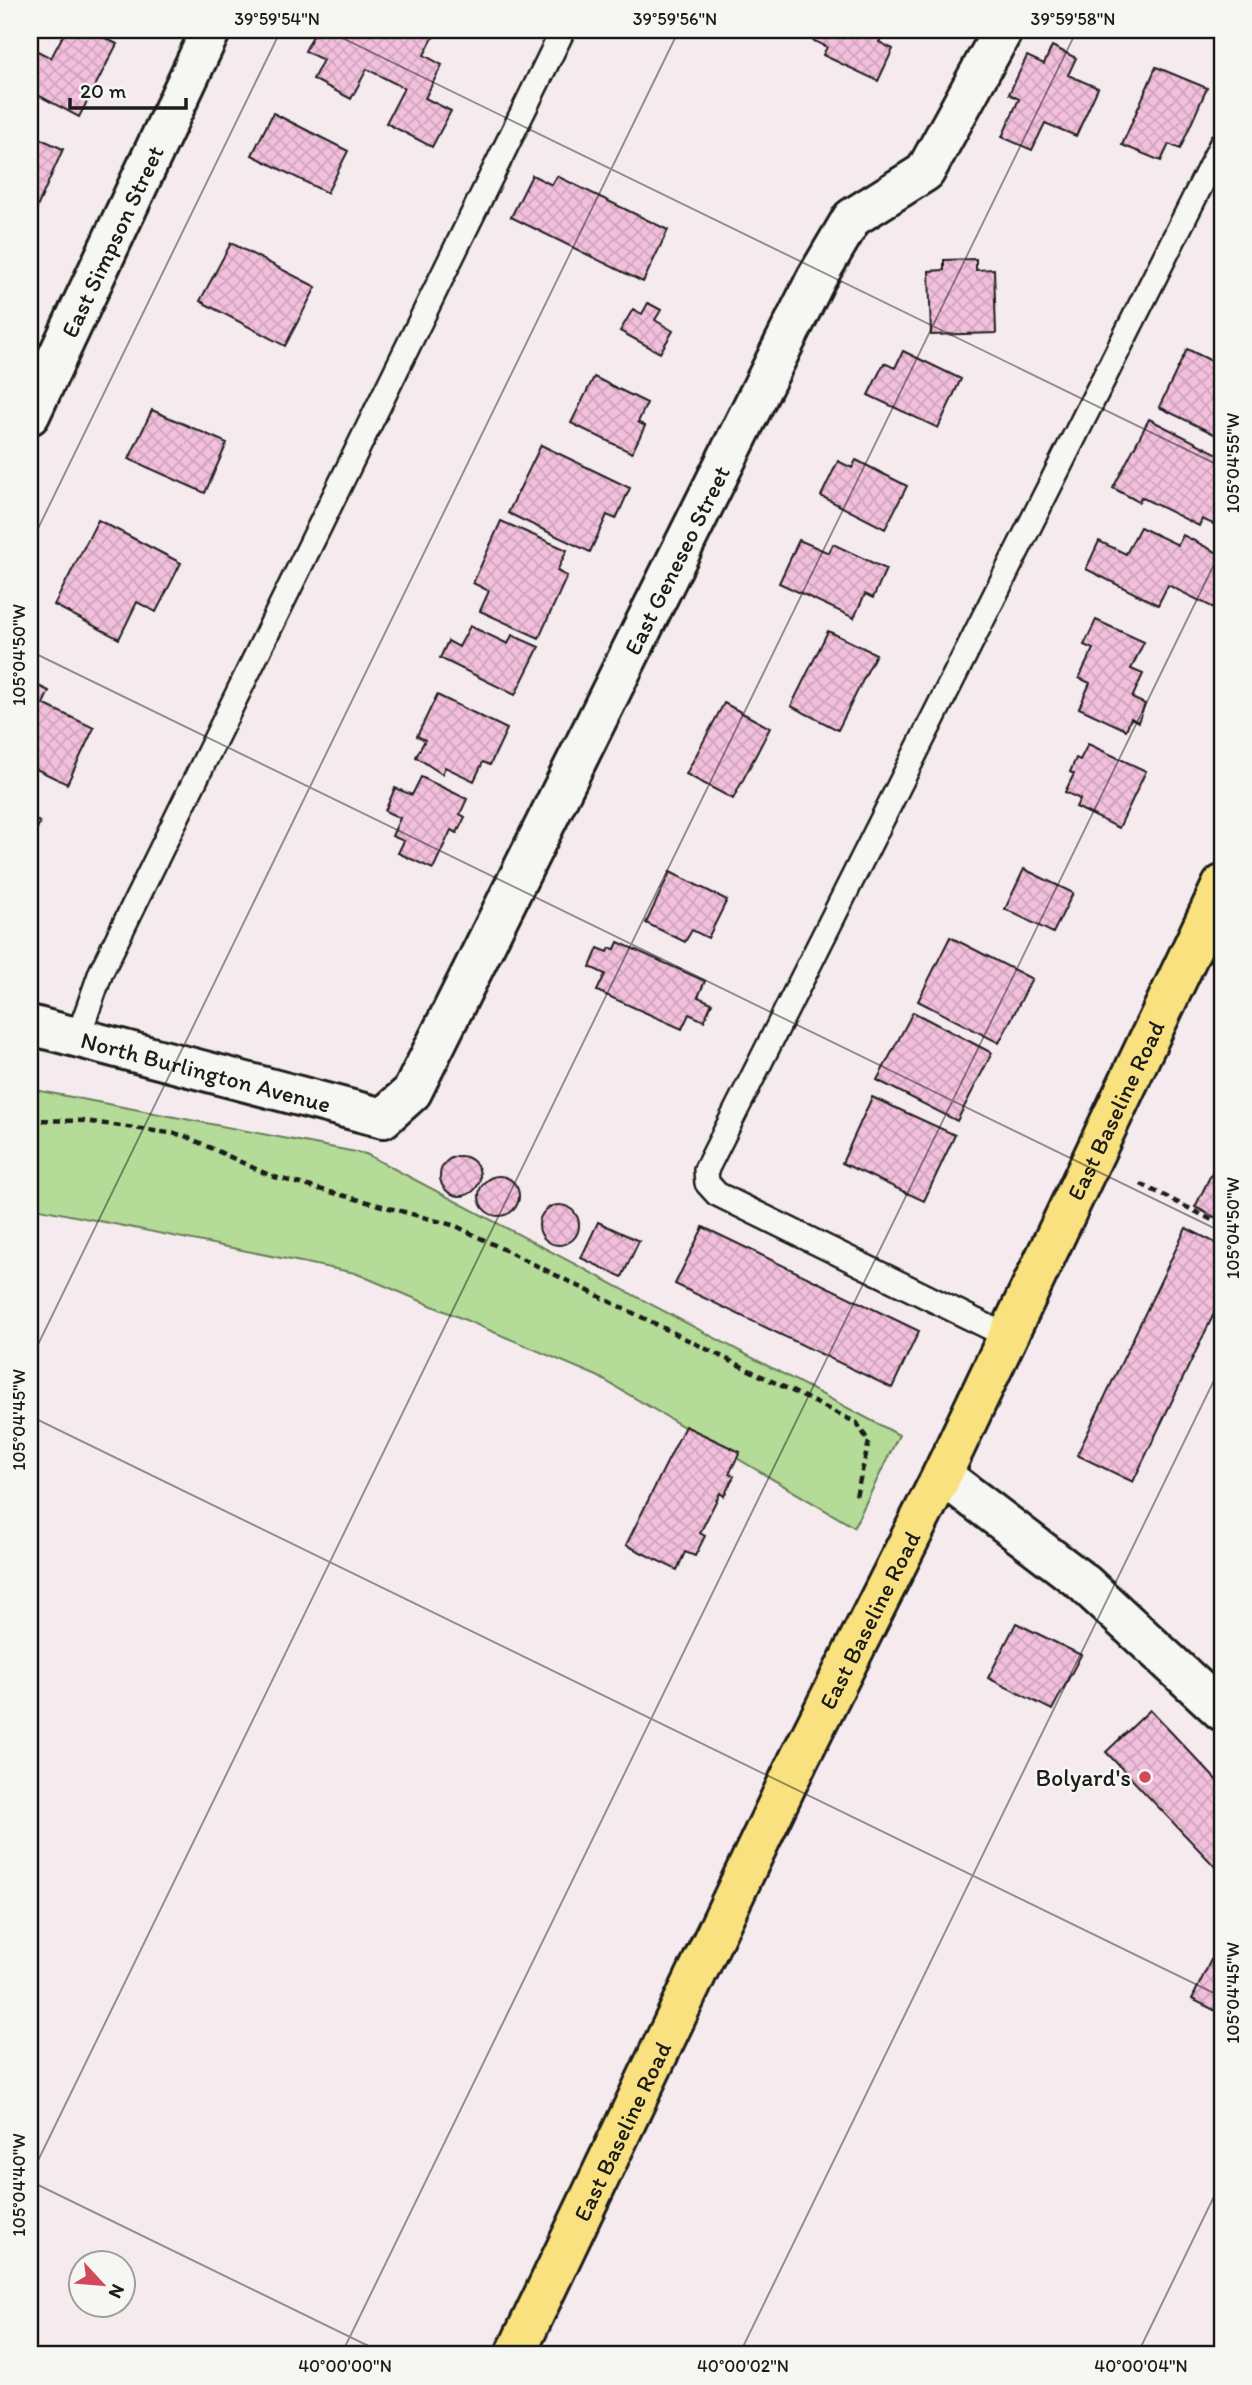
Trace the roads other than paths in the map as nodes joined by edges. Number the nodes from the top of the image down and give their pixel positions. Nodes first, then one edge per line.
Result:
1 (211, 30) edge
2 (563, 30) edge
3 (1003, 30) edge
4 (1222, 143) edge
5 (30, 415) edge
6 (1222, 885) edge
7 (30, 1025) edge
8 (78, 1037) junction
9 (383, 1118) joint
10 (1007, 1336) junction
11 (942, 1475) junction
12 (1222, 1711) edge
13 (515, 2355) edge

1 - 5 street, East Simpson Street
2 - 8 lane
3 - 9 street, East Geneseo Street
4 - 10 lane
6 - 10 main road, East Baseline Road
7 - 8 street, North Burlington Avenue
8 - 9 street, North Burlington Avenue
10 - 11 main road, East Baseline Road
11 - 12 street
11 - 13 main road, East Baseline Road

